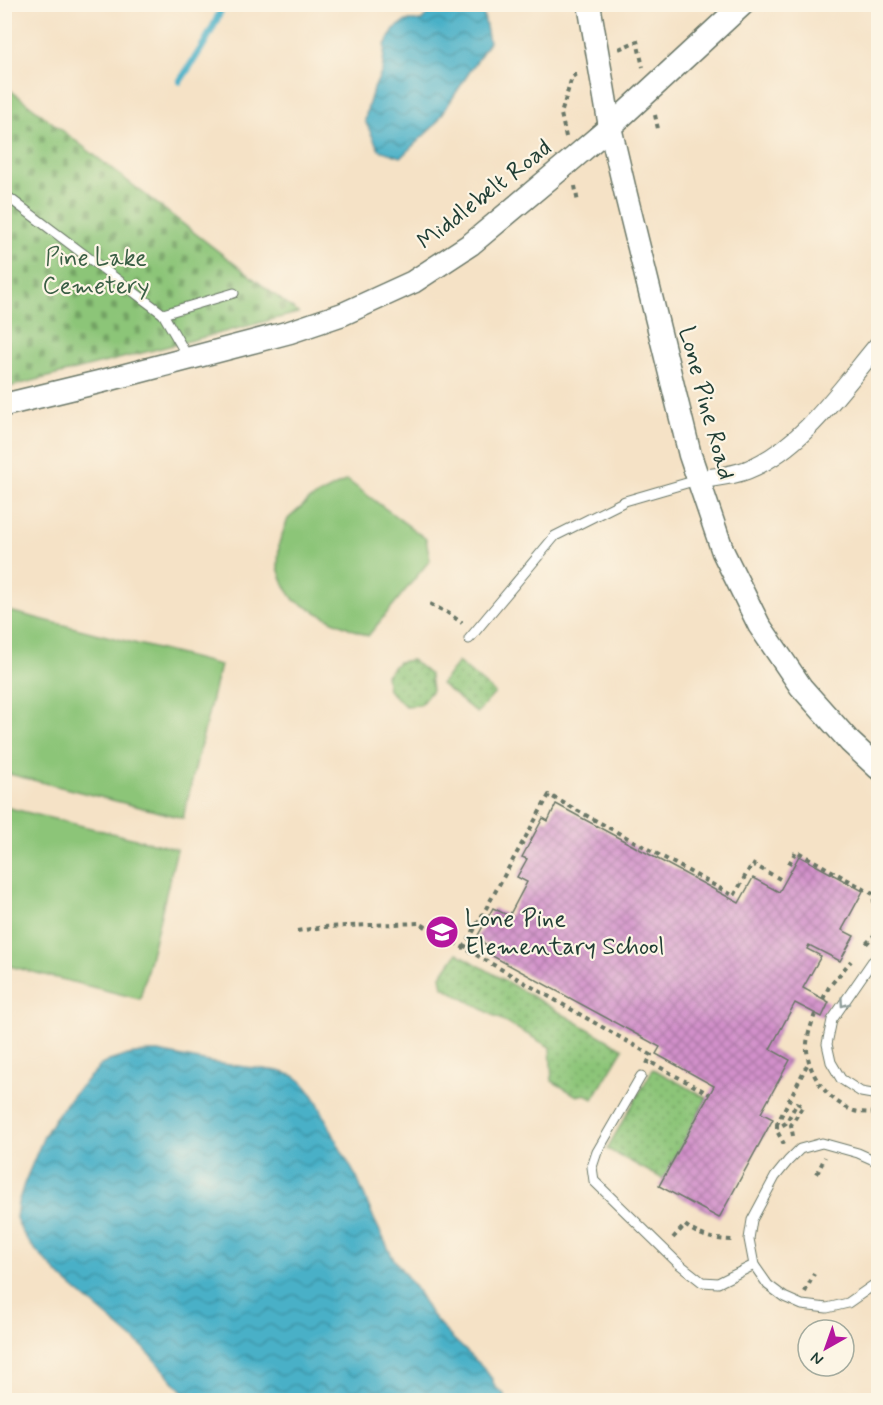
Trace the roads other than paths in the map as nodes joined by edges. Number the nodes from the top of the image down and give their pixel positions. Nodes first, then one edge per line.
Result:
1 (589, 4) edge
2 (743, 4) edge
3 (610, 126) junction
4 (4, 194) edge
5 (234, 293) dead end
6 (163, 314) junction
7 (879, 345) edge
8 (189, 359) junction
9 (4, 405) edge
10 (697, 480) junction
11 (472, 635) road end
12 (879, 768) edge
13 (879, 957) edge
14 (641, 1076) road end
15 (879, 1095) edge
16 (879, 1162) edge
17 (754, 1265) junction
18 (879, 1282) edge

1 - 3 street, Lone Pine Road
2 - 3 street, Middlebelt Road
3 - 8 street, Middlebelt Road
3 - 10 street, Lone Pine Road
4 - 6 lane
5 - 6 lane
6 - 8 lane
7 - 10 street
8 - 9 street, Middlebelt Road
10 - 11 lane
10 - 12 street, Lone Pine Road
13 -> 15 lane
14 - 17 lane
16 - 17 lane
17 - 18 lane

